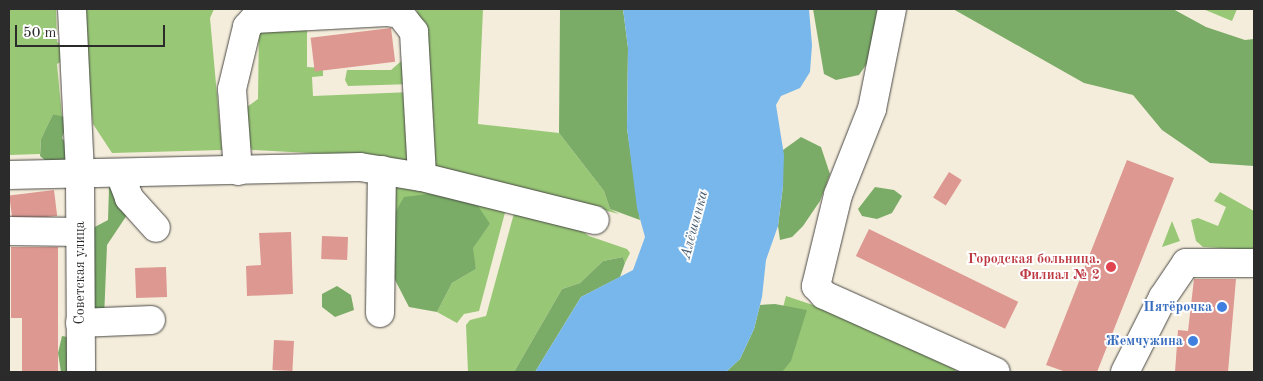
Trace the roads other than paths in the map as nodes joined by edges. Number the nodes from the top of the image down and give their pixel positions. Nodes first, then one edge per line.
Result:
1 (72, 9) edge
2 (892, 9) edge
3 (238, 170) junction
4 (382, 170) junction
5 (120, 174) junction
6 (9, 175) edge
7 (80, 175) junction
8 (422, 177) junction
9 (595, 220) dead end
10 (156, 228) dead end
11 (9, 231) edge
12 (80, 232) junction
13 (1254, 263) edge
14 (380, 313) dead end
15 (151, 320) dead end
16 (80, 323) junction
17 (81, 372) edge
18 (996, 372) edge
19 (1125, 372) edge

1 - 7 street, Советская улица
2 - 18 street
3 - 4 street
3 - 5 street
3 - 8 street
4 - 8 street
4 - 14 street
5 - 7 street
5 - 10 street
6 - 7 street
7 - 12 street, Советская улица
8 - 9 street
11 - 12 street
12 - 16 street, Советская улица
13 - 19 street
15 - 16 street
16 - 17 street, Советская улица

